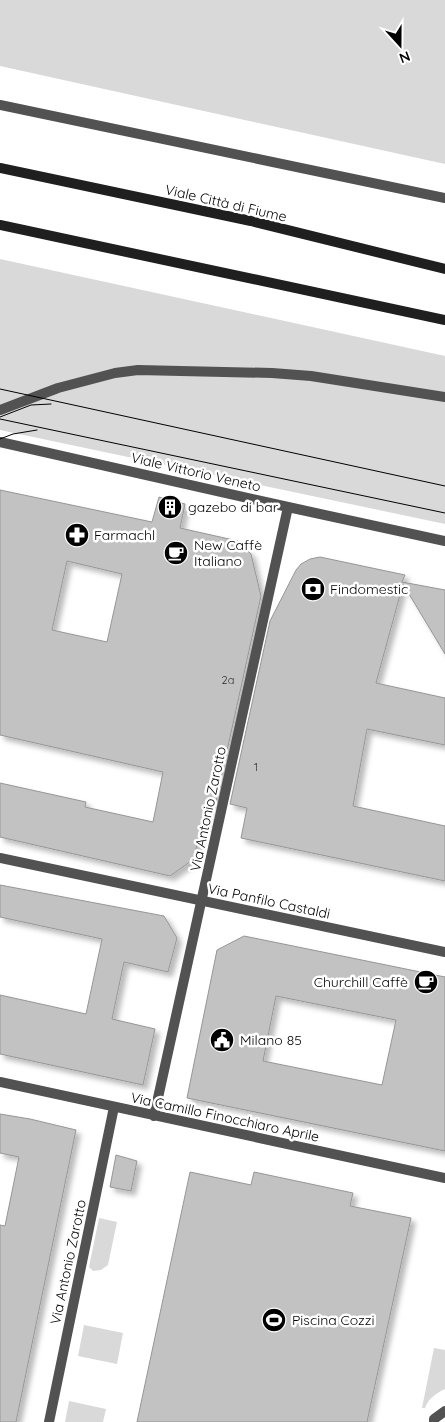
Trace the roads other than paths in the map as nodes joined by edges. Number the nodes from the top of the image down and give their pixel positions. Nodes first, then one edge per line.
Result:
1 (0, 105) edge
2 (0, 168) edge
3 (445, 198) edge
4 (0, 225) edge
5 (445, 269) edge
6 (445, 320) edge
7 (445, 397) edge
8 (0, 410) edge
9 (0, 442) edge
10 (288, 507) junction
11 (445, 541) edge
12 (0, 858) edge
13 (202, 901) junction
14 (445, 952) edge
15 (0, 1082) edge
16 (114, 1107) junction
17 (154, 1116) junction
18 (445, 1178) edge
19 (445, 1411) edge
20 (49, 1422) edge
21 (434, 1422) edge

1 - 3 street
2 - 5 main road, Viale Città di Fiume
4 - 6 main road
7 - 8 street
9 - 10 street, Viale Vittorio Veneto
10 - 11 street, Viale Vittorio Veneto
10 - 13 street, Via Antonio Zarotto
12 - 13 street, Via Panfilo Castaldi
13 - 14 street, Via Panfilo Castaldi
13 - 17 street, Via Antonio Zarotto
15 - 16 street, Via Camillo Finocchiaro Aprile
16 - 17 street, Via Camillo Finocchiaro Aprile
16 - 20 street, Via Antonio Zarotto
17 - 18 street, Via Camillo Finocchiaro Aprile
19 - 21 street

